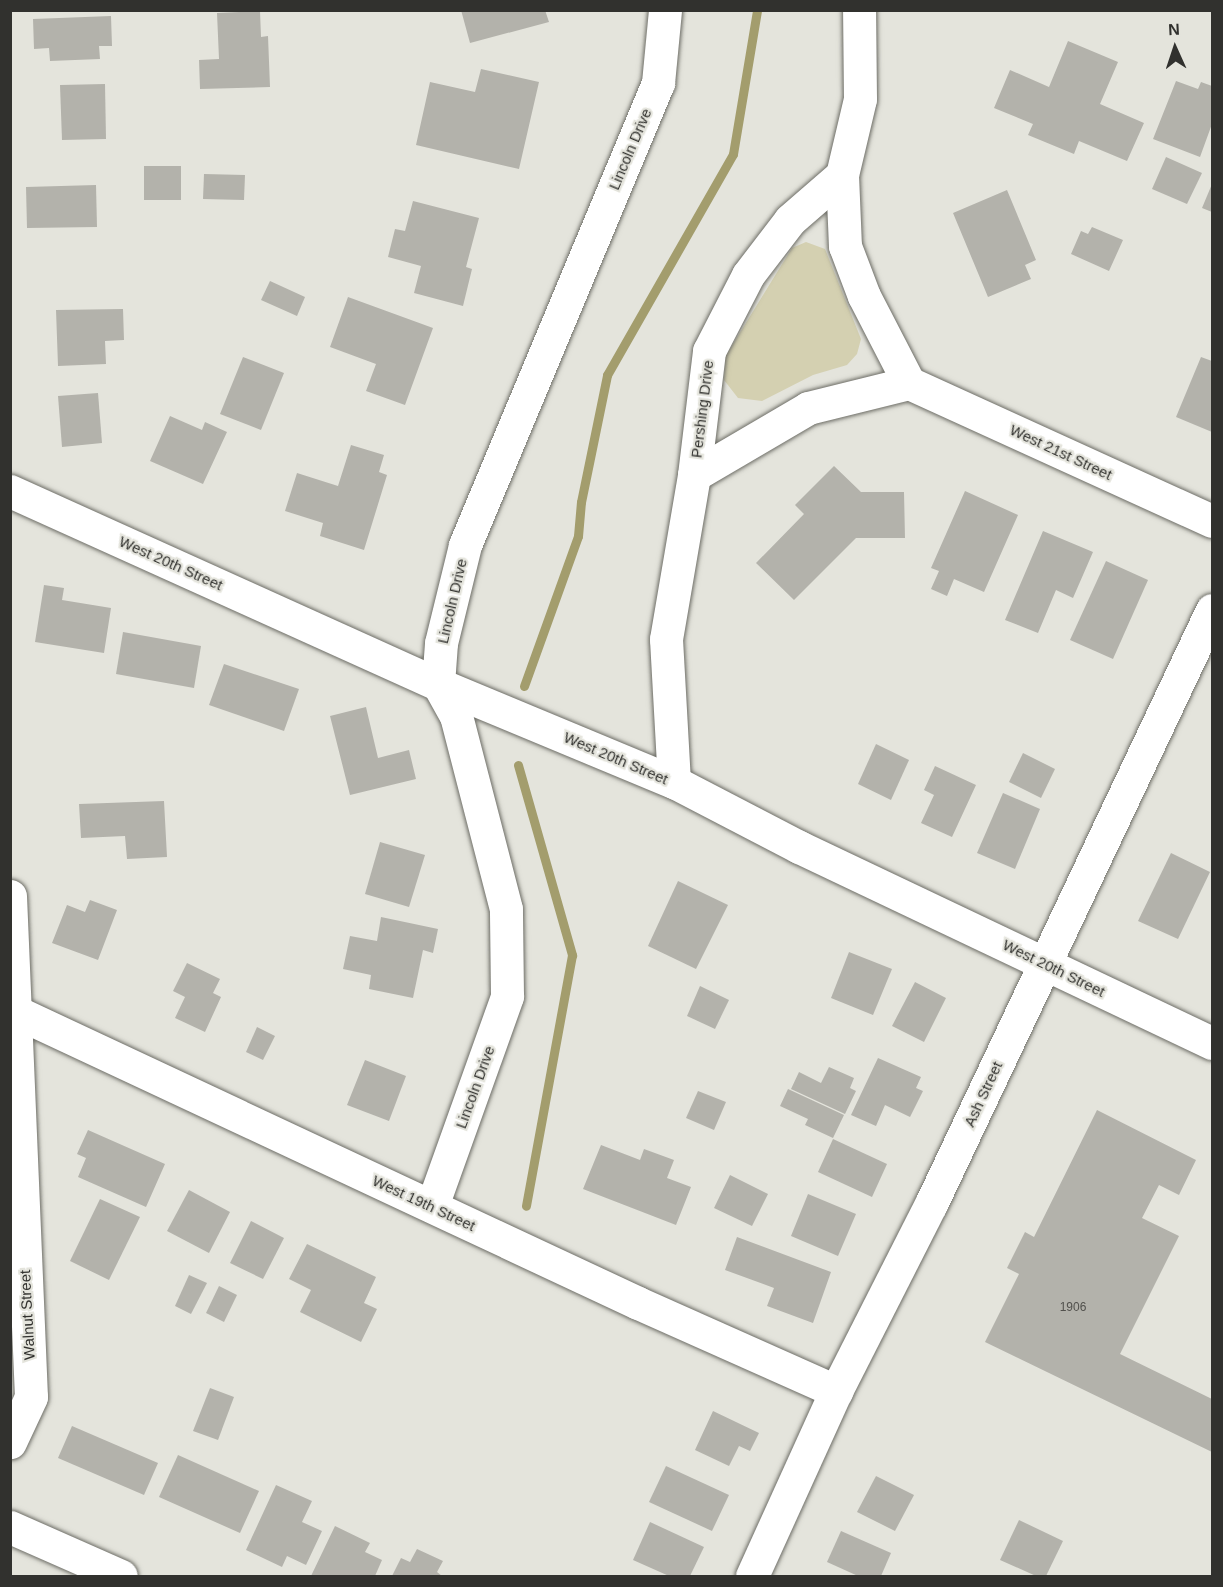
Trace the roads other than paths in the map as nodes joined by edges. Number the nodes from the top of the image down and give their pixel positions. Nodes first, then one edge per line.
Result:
1 (664, 10) edge
2 (860, 10) edge
3 (842, 175) junction
4 (909, 384) junction
5 (694, 476) junction
6 (10, 491) edge
7 (1212, 521) edge
8 (1212, 610) edge
9 (438, 684) junction
10 (674, 782) junction
11 (10, 896) edge
12 (1044, 963) junction
13 (14, 1011) junction
14 (1212, 1043) edge
15 (432, 1206) junction
16 (836, 1391) junction
17 (10, 1442) edge
18 (10, 1527) edge
19 (121, 1576) edge
20 (752, 1576) edge

1 - 9 street, Lincoln Drive
2 - 3 street
3 - 4 street
3 - 5 street, Pershing Drive
4 - 5 street
4 - 7 street, West 21st Street
5 - 10 street, Pershing Drive
6 - 9 street, West 20th Street
8 - 12 street, Ash Street
9 - 10 street, West 20th Street
9 - 15 street, Lincoln Drive
10 - 12 street, West 20th Street
11 - 13 street, Walnut Street
12 - 14 street, West 20th Street
12 - 16 street, Ash Street
13 - 15 street, West 19th Street
13 - 17 street, Walnut Street
15 - 16 street, West 19th Street
16 - 20 street, Ash Street
18 - 19 street

